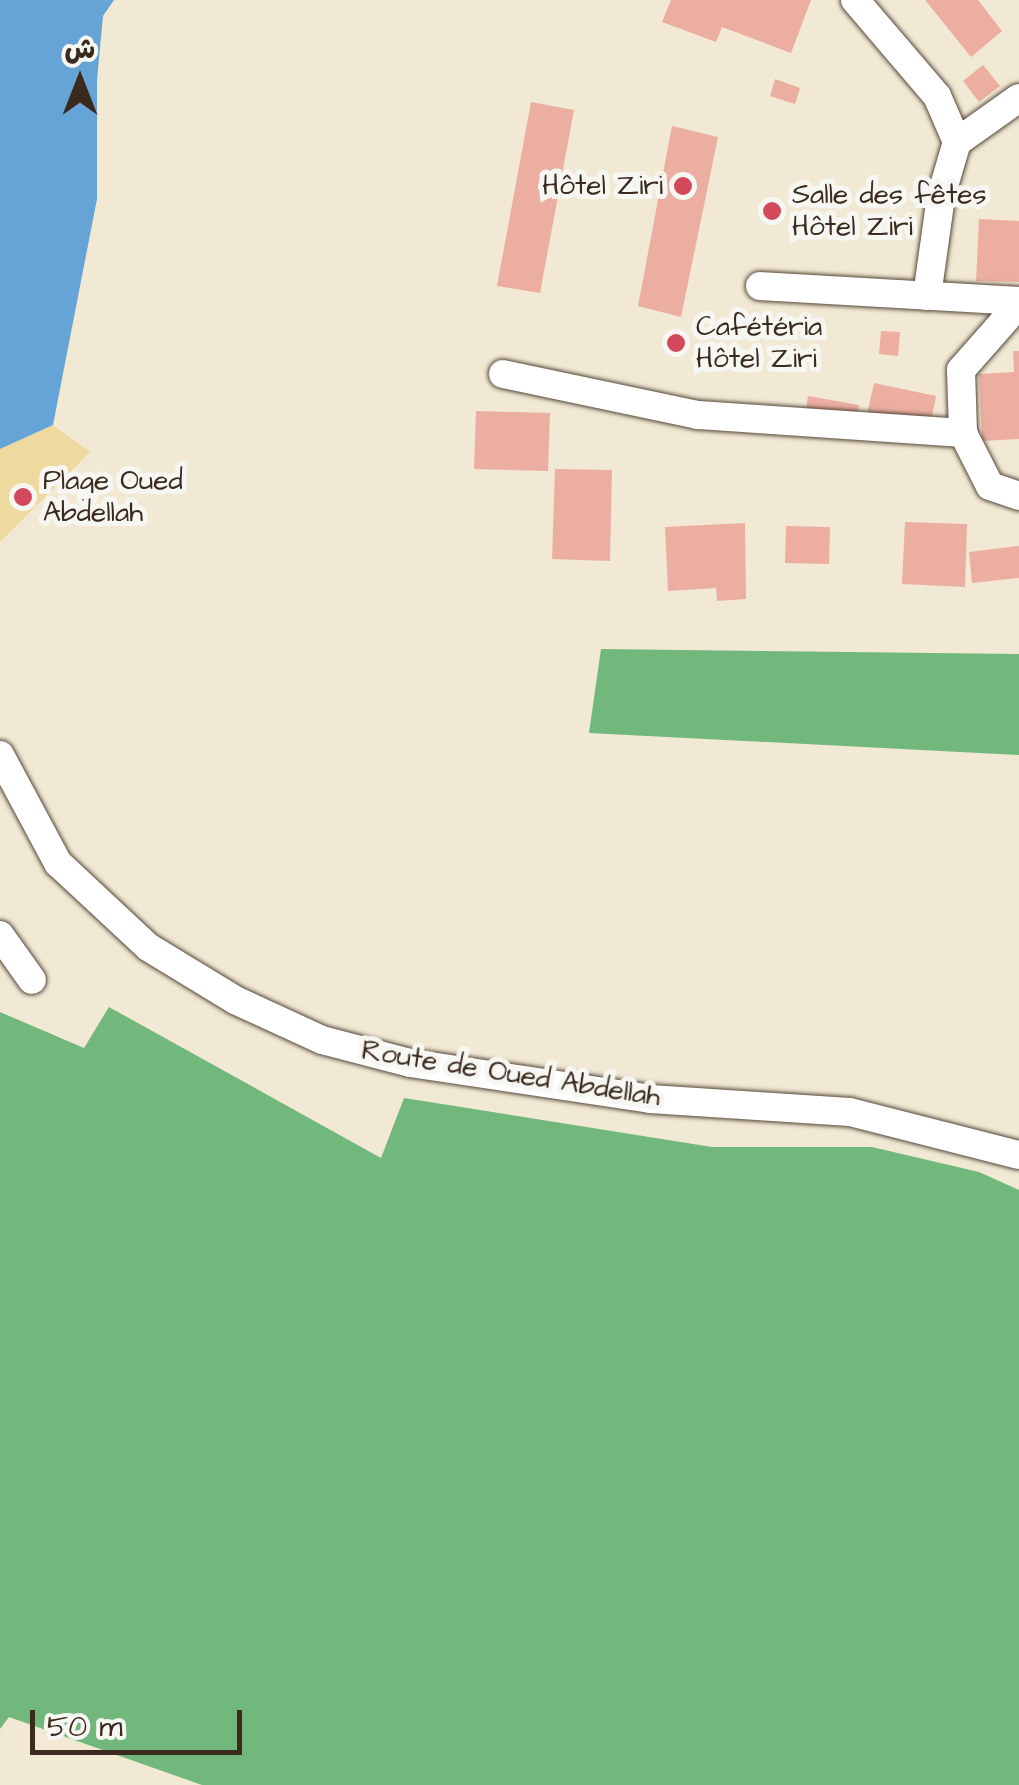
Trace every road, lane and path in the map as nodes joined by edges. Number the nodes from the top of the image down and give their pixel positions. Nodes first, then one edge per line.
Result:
1 (855, 0) edge
2 (1019, 98) edge
3 (957, 142) junction
4 (760, 286) dead end
5 (926, 296) junction
6 (1019, 302) edge
7 (503, 374) dead end
8 (963, 433) junction
9 (1019, 496) edge
10 (0, 756) edge
11 (0, 935) edge
12 (32, 980) dead end
13 (1019, 1155) edge

1 - 3 street
2 - 3 street
3 - 5 street
4 - 5 street
5 - 6 street
6 - 8 street
7 - 8 street
8 - 9 street
10 - 13 street, Route de Oued Abdellah
11 - 12 street

